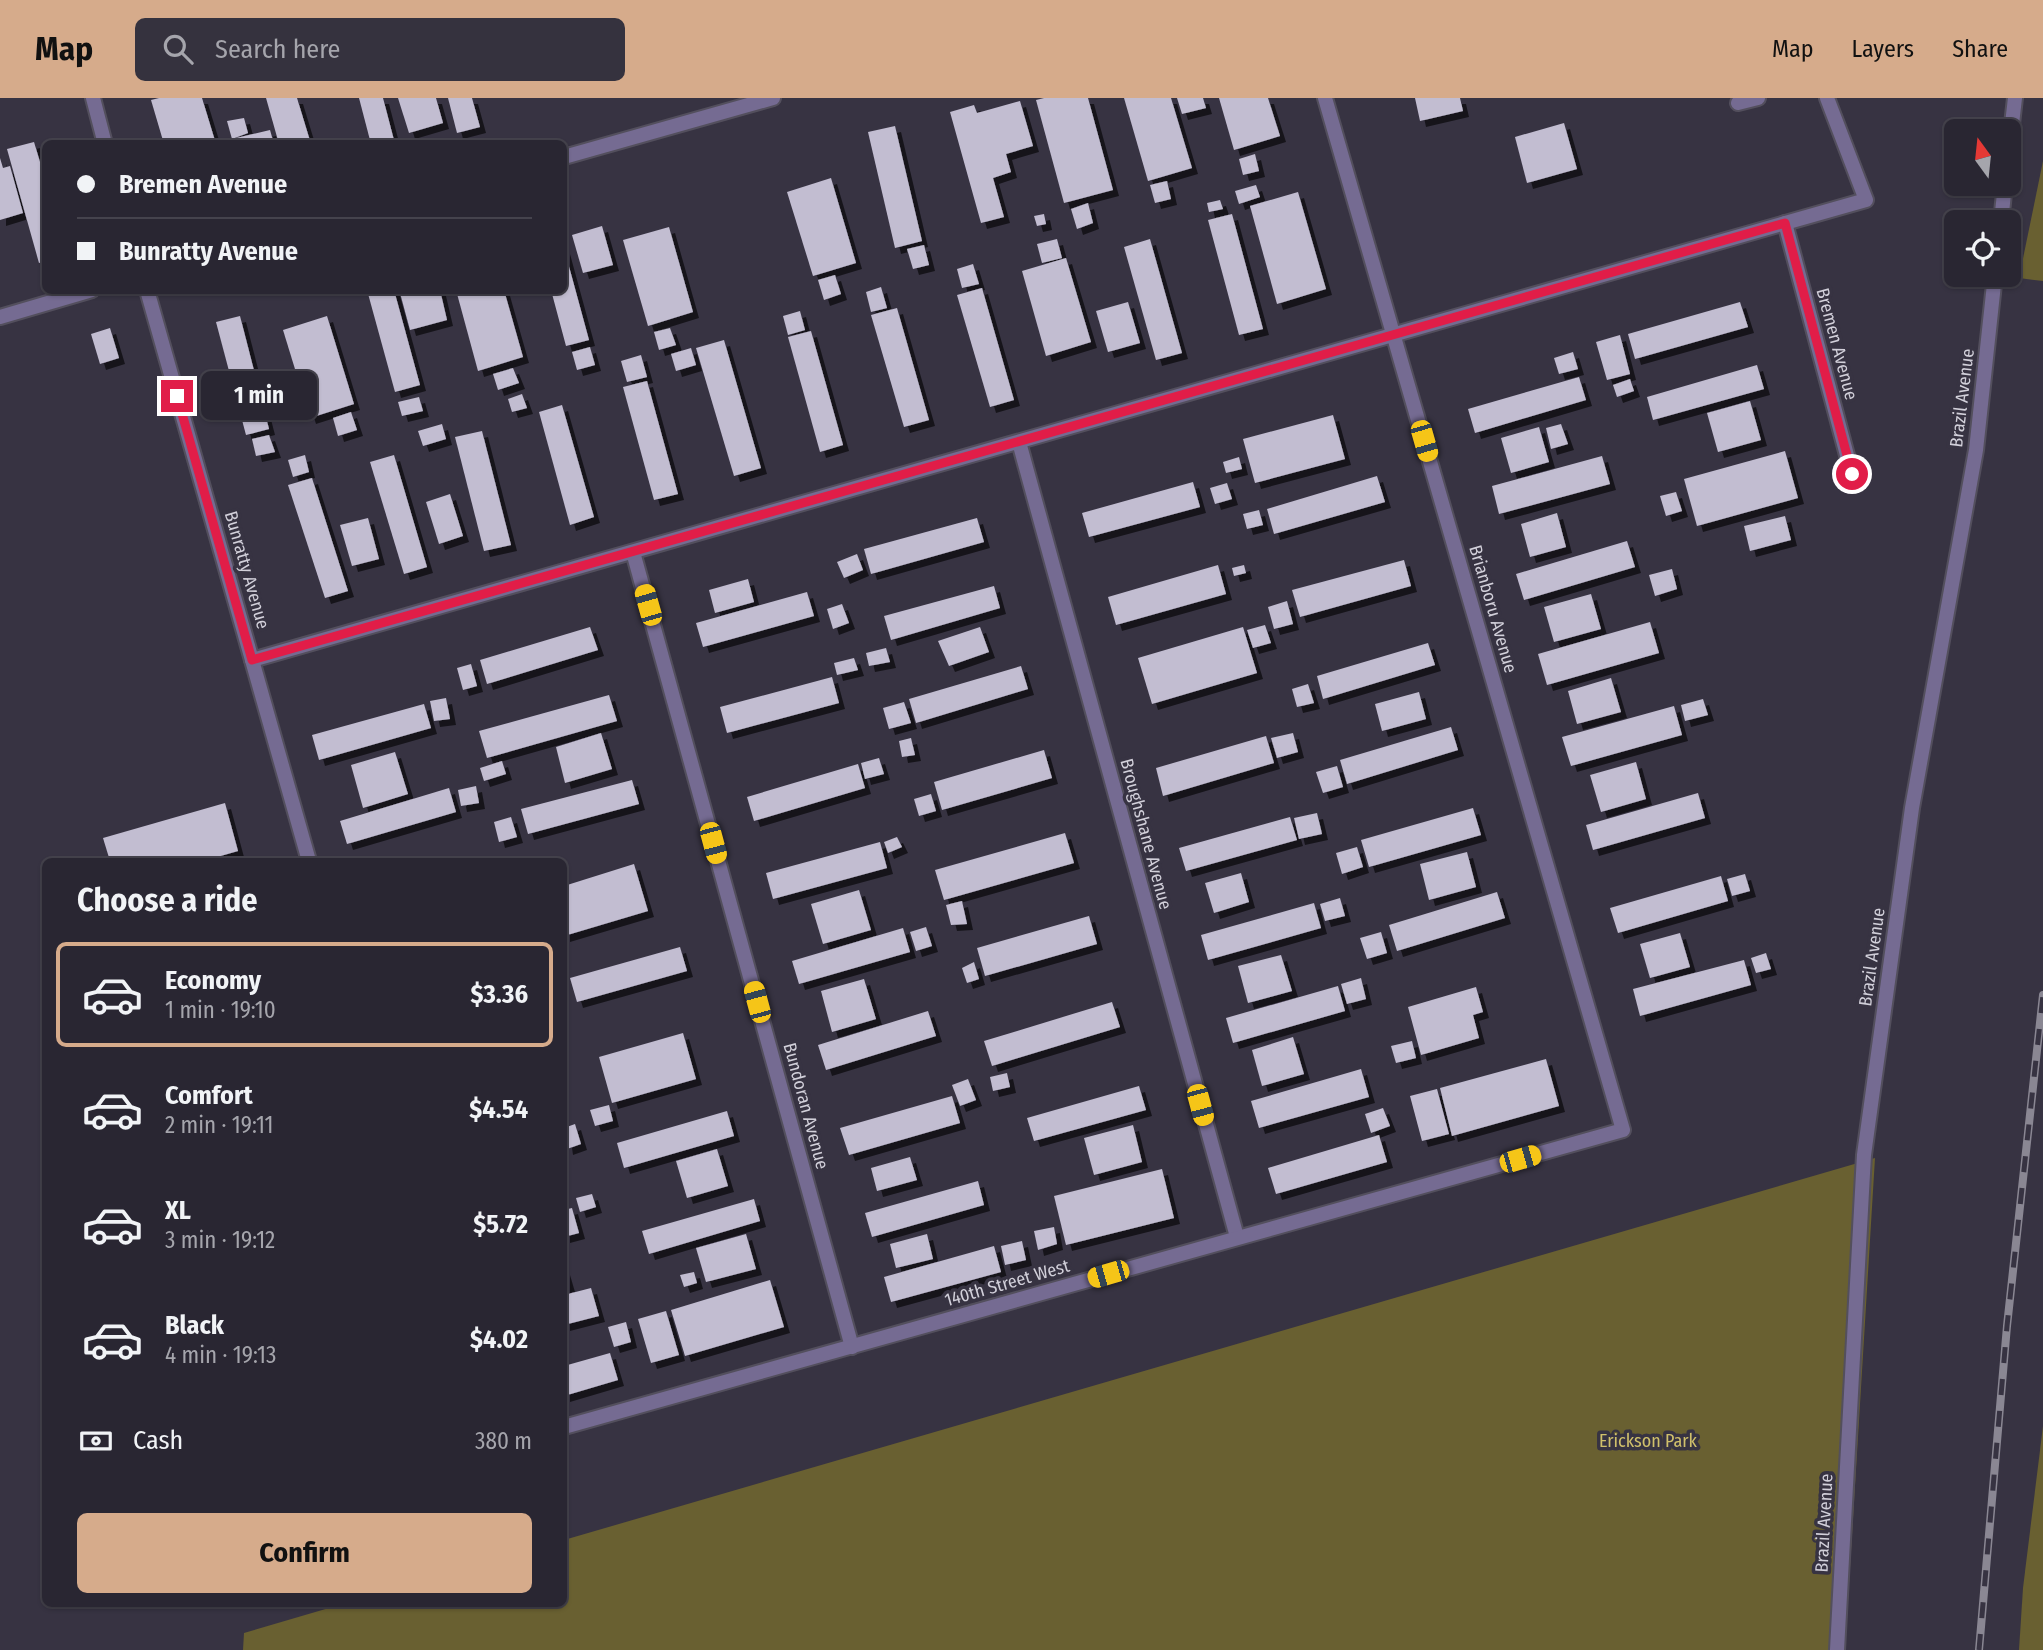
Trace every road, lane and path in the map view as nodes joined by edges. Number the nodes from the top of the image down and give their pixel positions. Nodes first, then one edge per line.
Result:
1 (93, 98) edge
2 (773, 98) edge
3 (1325, 98) edge
4 (1758, 98) edge
5 (1827, 98) edge
6 (2015, 98) edge
7 (1738, 103) dead end
8 (2013, 119) edge
9 (104, 140) edge
10 (567, 156) edge
11 (1785, 223) junction
12 (1994, 287) edge
13 (78, 294) edge
14 (148, 294) edge
15 (0, 317) edge
16 (1394, 335) junction
17 (1018, 442) junction
18 (1852, 474) dead end
19 (633, 552) junction
20 (252, 660) junction
21 (308, 858) edge
22 (1623, 1130) joint
23 (1237, 1237) junction
24 (852, 1347) junction
25 (567, 1426) edge
26 (1837, 1650) edge

1 - 9 street
2 - 10 street
3 - 16 street, Brianboru Avenue
4 - 7 street
5 - 11 street
6 - 8 street
11 - 16 street
11 - 18 street, Bremen Avenue
12 - 26 street, Brazil Avenue
13 - 15 street
14 - 20 street, Bunratty Avenue
16 - 17 street
16 - 22 street, Brianboru Avenue
17 - 19 street
17 - 23 street, Broughshane Avenue
19 - 20 street
19 - 24 street, Bundoran Avenue
20 - 21 street, Bunratty Avenue
22 - 23 street, 140th Street West
23 - 24 street, 140th Street West
24 - 25 street, 140th Street West

